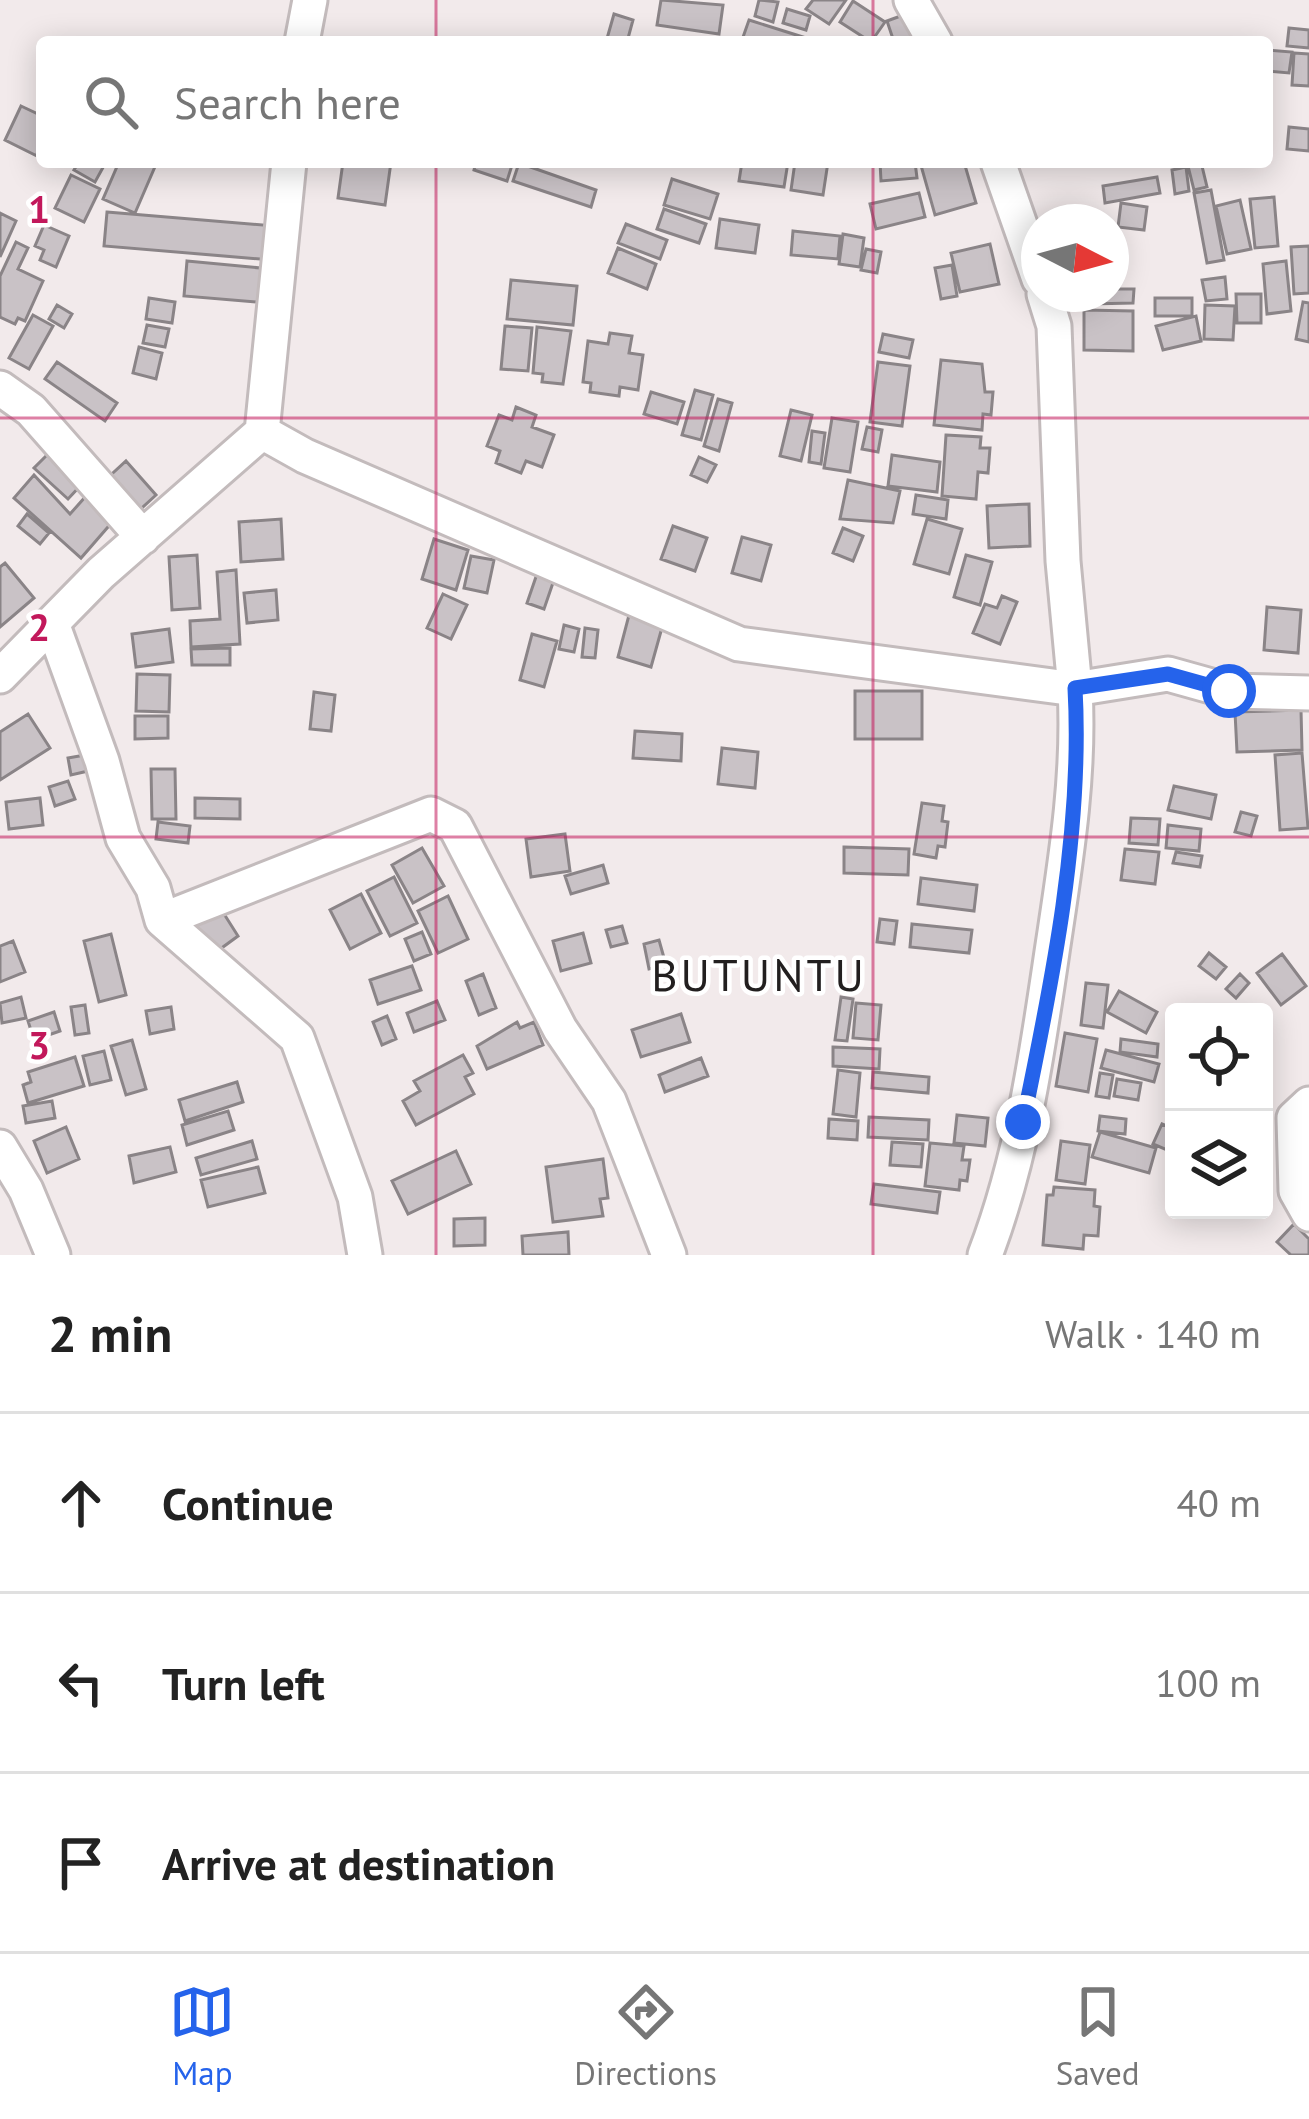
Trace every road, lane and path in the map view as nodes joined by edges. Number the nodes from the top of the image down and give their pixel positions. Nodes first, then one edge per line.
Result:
1 (310, 0) edge
2 (911, 0) edge
3 (303, 36) edge
4 (932, 36) edge
5 (288, 168) edge
6 (1000, 168) edge
7 (1021, 228) edge
8 (1050, 312) edge
9 (0, 388) edge
10 (262, 432) junction
11 (143, 537) junction
12 (52, 623) junction
13 (0, 676) edge
14 (1075, 688) junction
15 (1309, 693) edge
16 (163, 920) junction
17 (1309, 1104) edge
18 (0, 1147) edge
19 (1309, 1214) edge
20 (53, 1255) edge
21 (365, 1255) edge
22 (669, 1255) edge
23 (985, 1255) edge

1 - 3 street
2 - 4 street
5 - 10 street
6 - 7 street
8 - 14 street
9 - 11 street
10 - 11 street
10 - 14 street
11 - 12 street
12 - 13 street
12 - 16 street
14 - 15 street
14 - 23 street
16 - 21 street
16 - 22 street
17 - 19 street
18 - 20 street

